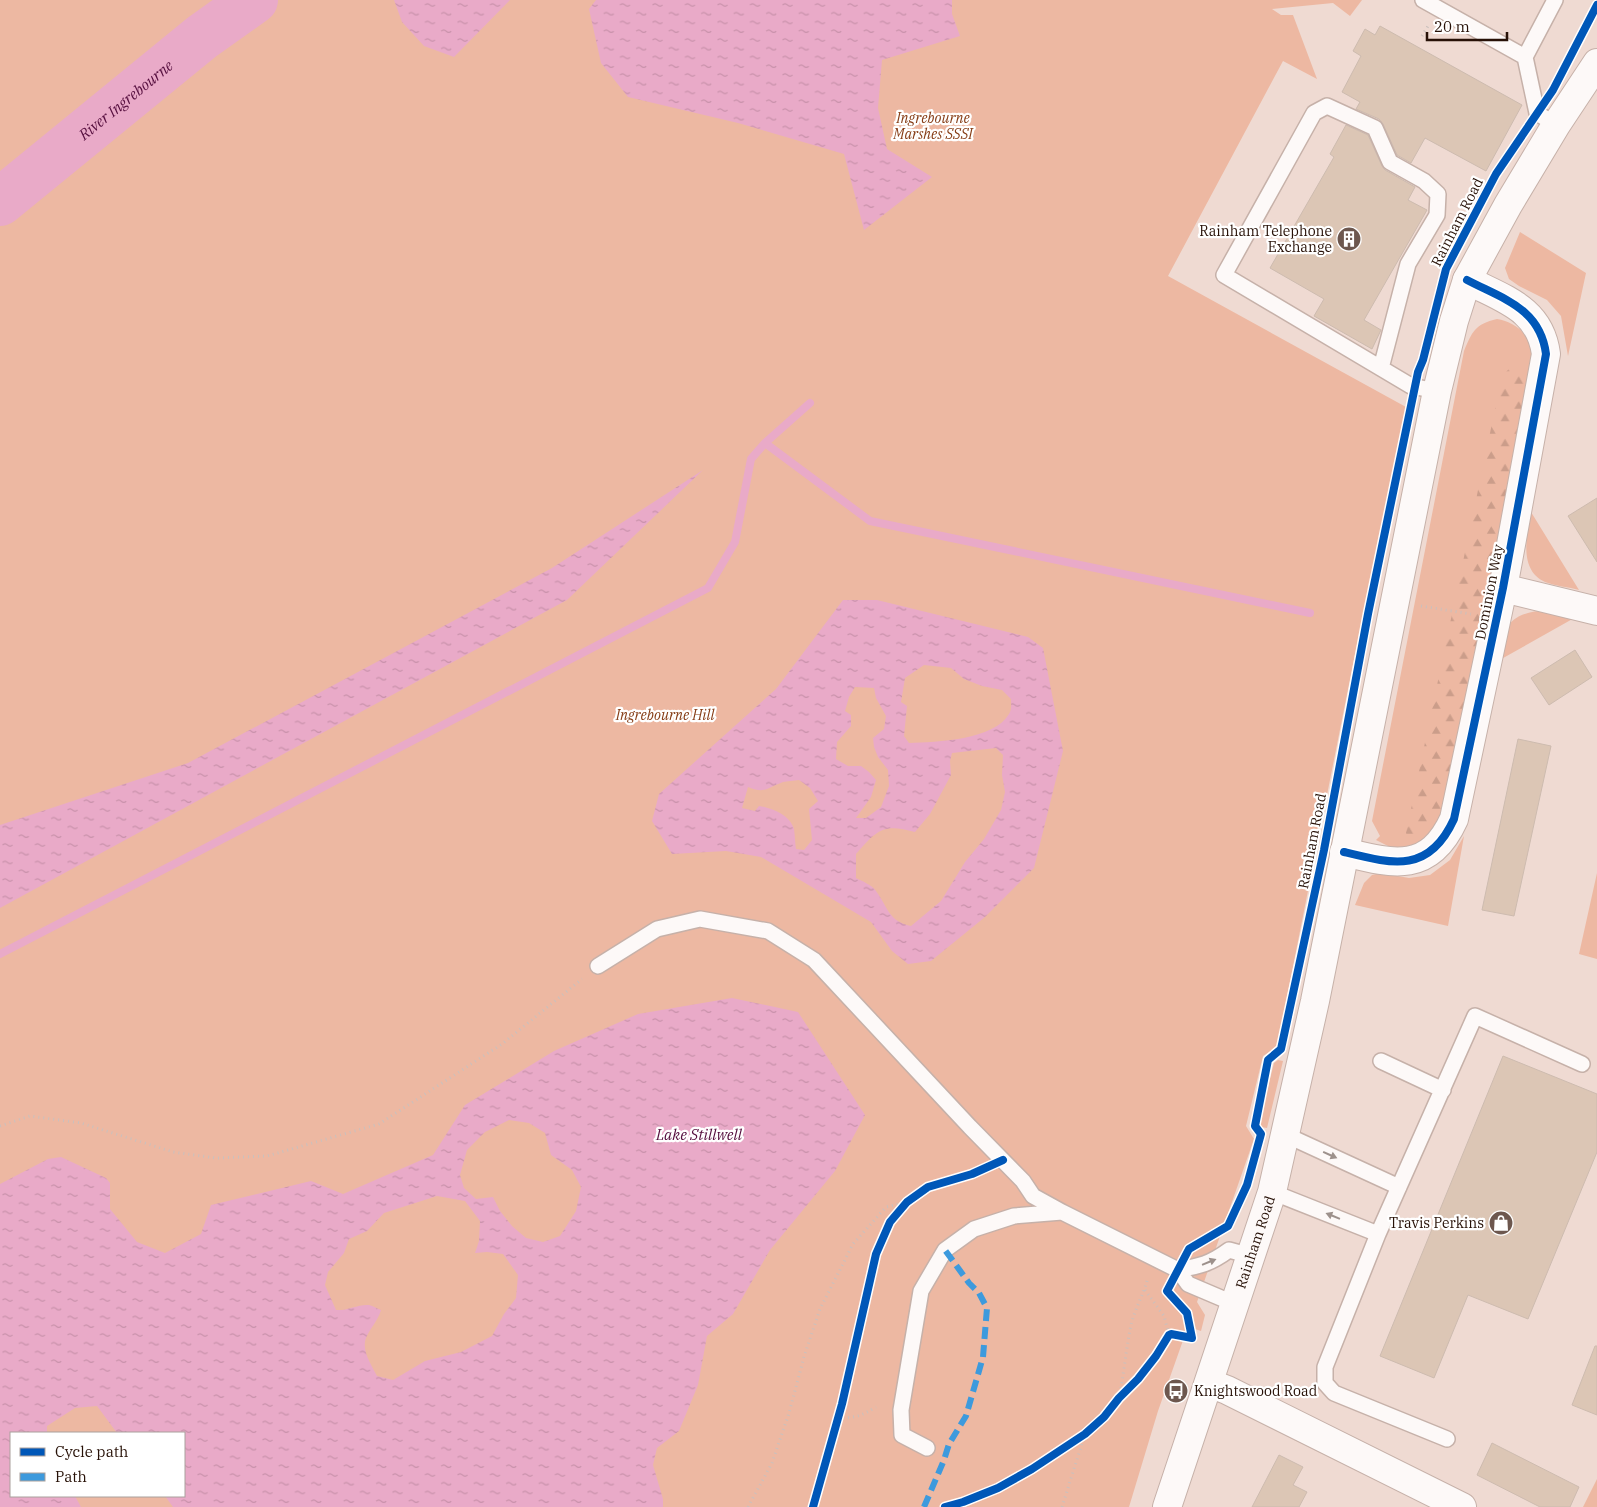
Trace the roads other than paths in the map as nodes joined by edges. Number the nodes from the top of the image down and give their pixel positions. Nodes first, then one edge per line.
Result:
1 (1423, 0) edge
2 (1555, 0) edge
3 (1525, 57) junction
4 (1597, 63) edge
5 (1556, 125) junction
6 (1467, 280) junction
7 (1381, 368) junction
8 (1437, 392) junction
9 (1503, 588) junction
10 (1597, 611) edge
11 (1344, 852) junction
12 (598, 966) road end
13 (1381, 1061) dead end
14 (1582, 1064) dead end
15 (1442, 1090) junction
16 (1286, 1135) junction
17 (1399, 1187) junction
18 (1272, 1192) junction
19 (1062, 1212) junction
20 (1378, 1234) junction
21 (1251, 1256) junction
22 (1178, 1270) junction
23 (1235, 1304) junction
24 (1209, 1383) junction
25 (1447, 1439) dead end
26 (927, 1448) dead end
27 (1167, 1507) edge
28 (1462, 1507) edge

1 - 3 lane
2 - 3 lane
3 - 5 lane
4 - 5 main road, Rainham Road
5 - 6 main road, Rainham Road
6 - 8 main road, Rainham Road
6 - 9 main road, Dominion Way
7 - 7 lane
7 - 8 lane
8 - 11 main road, Rainham Road
9 - 10 main road
9 - 11 main road, Dominion Way
11 - 16 main road, Rainham Road
12 - 19 lane
13 - 15 lane
14 - 15 lane
15 - 17 lane
16 -> 17 lane
16 - 18 main road, Rainham Road
17 - 20 lane
20 -> 18 lane
18 - 21 main road, Rainham Road
19 - 22 lane
19 - 26 lane
20 - 25 lane
22 -> 21 lane
21 - 23 main road, Rainham Road
22 - 23 lane
23 - 24 main road, Rainham Road
24 - 27 main road, Rainham Road
24 - 28 main road

